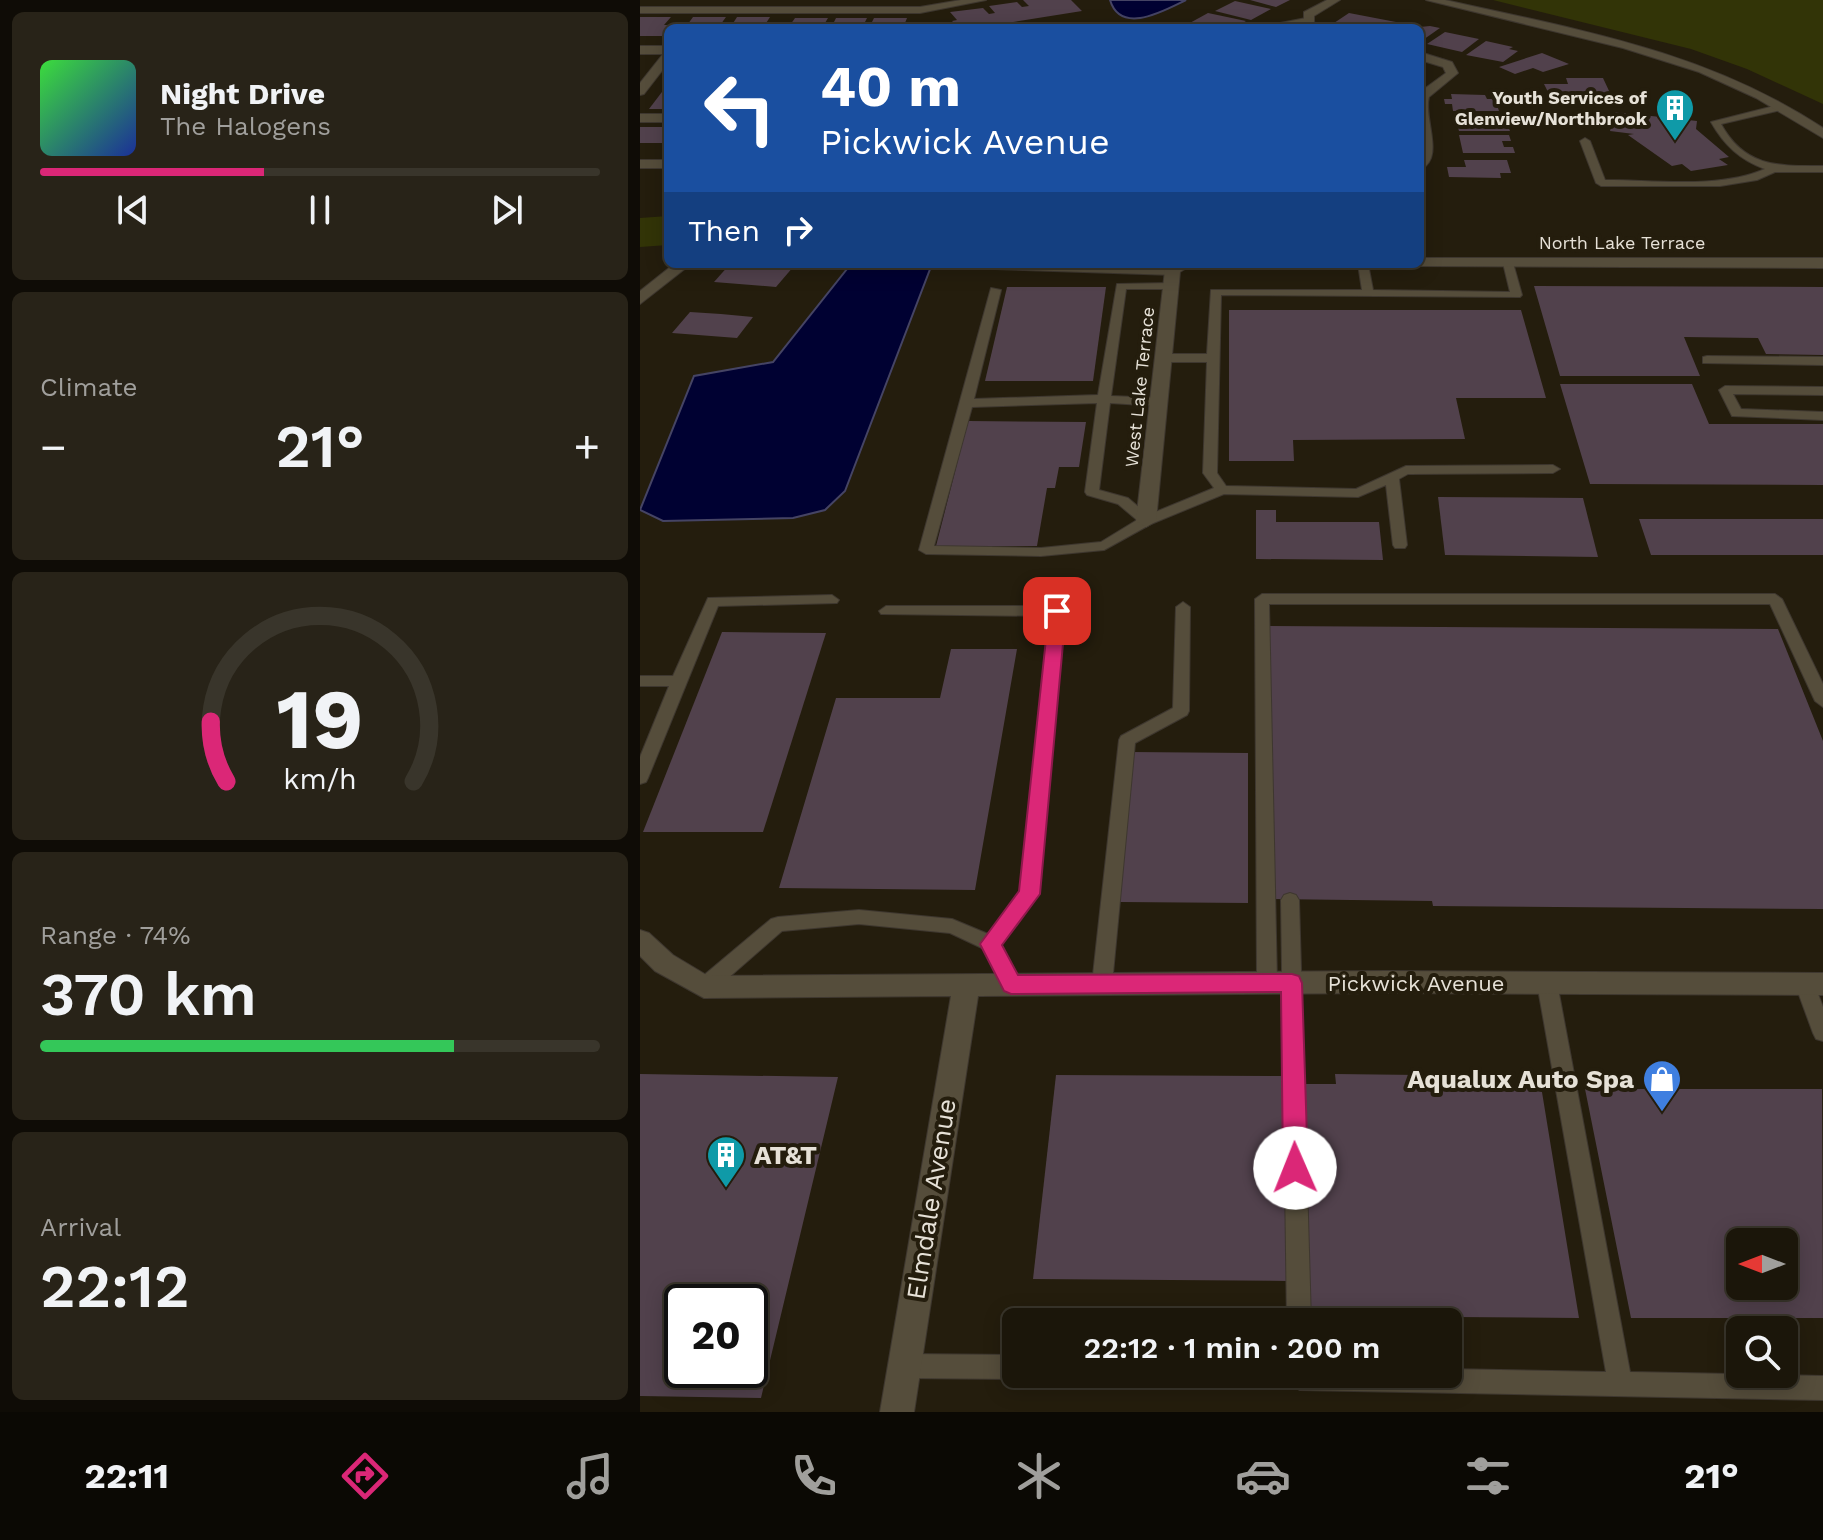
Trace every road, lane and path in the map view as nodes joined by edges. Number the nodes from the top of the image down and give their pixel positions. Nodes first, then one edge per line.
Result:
1 (981, 0) edge
2 (1335, 0) edge
3 (1431, 0) edge
4 (640, 10) edge
5 (1306, 20) junction
6 (1282, 24) edge
7 (1312, 24) edge
8 (640, 50) edge
9 (664, 53) edge
10 (1424, 57) edge
11 (664, 58) edge
12 (640, 91) edge
13 (1424, 97) edge
14 (1782, 107) junction
15 (640, 118) edge
16 (664, 118) edge
17 (1424, 124) edge
18 (1823, 134) edge
19 (1585, 141) dead end
20 (1424, 160) edge
21 (640, 164) edge
22 (664, 164) edge
23 (1774, 169) junction
24 (1823, 169) edge
25 (1424, 263) edge
26 (1508, 263) junction
27 (1823, 263) edge
28 (678, 268) edge
29 (1040, 268) edge
30 (1364, 268) edge
31 (1176, 274) edge
32 (995, 290) dead end
33 (1368, 293) junction
34 (640, 297) edge
35 (1163, 358) junction
36 (1213, 358) junction
37 (1707, 360) dead end
38 (1823, 361) edge
39 (1823, 391) edge
40 (1104, 399) junction
41 (1159, 402) junction
42 (967, 403) junction
43 (1823, 416) edge
44 (1553, 469) dead end
45 (1392, 477) junction
46 (1222, 490) junction
47 (1146, 521) junction
48 (1400, 545) dead end
49 (832, 600) dead end
50 (1183, 607) dead end
51 (886, 611) dead end
52 (640, 681) edge
53 (679, 681) junction
54 (1823, 701) edge
55 (640, 778) edge
56 (1290, 900) dead end
57 (640, 940) edge
58 (991, 944) junction
59 (1279, 983) junction
60 (1547, 983) junction
61 (1102, 984) junction
62 (1814, 984) edge
63 (966, 985) junction
64 (1011, 985) junction
65 (704, 987) junction
66 (1823, 1033) edge
67 (1298, 1308) edge
68 (904, 1366) junction
69 (1002, 1367) edge
70 (1462, 1381) edge
71 (1620, 1384) junction
72 (1823, 1388) edge
73 (897, 1412) edge

1 - 4 street
2 - 5 street
3 - 14 street
5 - 6 lane
5 - 7 street
8 - 9 street
10 - 13 street
11 - 12 street
14 - 18 street
14 - 23 lane
15 - 16 street
17 - 20 street
19 - 23 lane
21 - 22 street
23 - 24 lane
25 - 26 street, North Lake Terrace
26 - 27 street, North Lake Terrace
26 - 33 lane
28 - 34 street
29 - 31 lane
30 - 33 lane
31 - 35 street, West Lake Terrace
31 - 40 lane
32 - 42 lane
33 - 36 lane
35 - 36 lane
35 - 41 street, West Lake Terrace
36 - 46 lane
37 - 38 lane
39 - 43 lane
40 - 41 lane
40 - 42 lane
40 - 47 lane
41 - 47 street, West Lake Terrace
42 - 47 lane
44 - 45 lane
45 - 46 lane
45 - 48 lane
46 - 47 lane
49 - 53 lane
50 - 61 lane
51 - 58 lane
52 - 53 lane
53 - 55 lane
54 - 59 lane
56 - 59 lane
57 - 65 street
58 - 64 lane
58 - 65 lane
59 - 60 street, Pickwick Avenue
59 - 61 street, Pickwick Avenue
59 - 67 lane
60 - 62 street, Pickwick Avenue
60 - 71 lane
61 - 64 street, Pickwick Avenue
62 - 66 lane
63 - 64 street, Pickwick Avenue
63 - 65 street, Pickwick Avenue
63 - 68 street, Elmdale Avenue
68 - 69 lane
68 - 73 street, Elmdale Avenue
70 - 71 lane
71 - 72 lane

